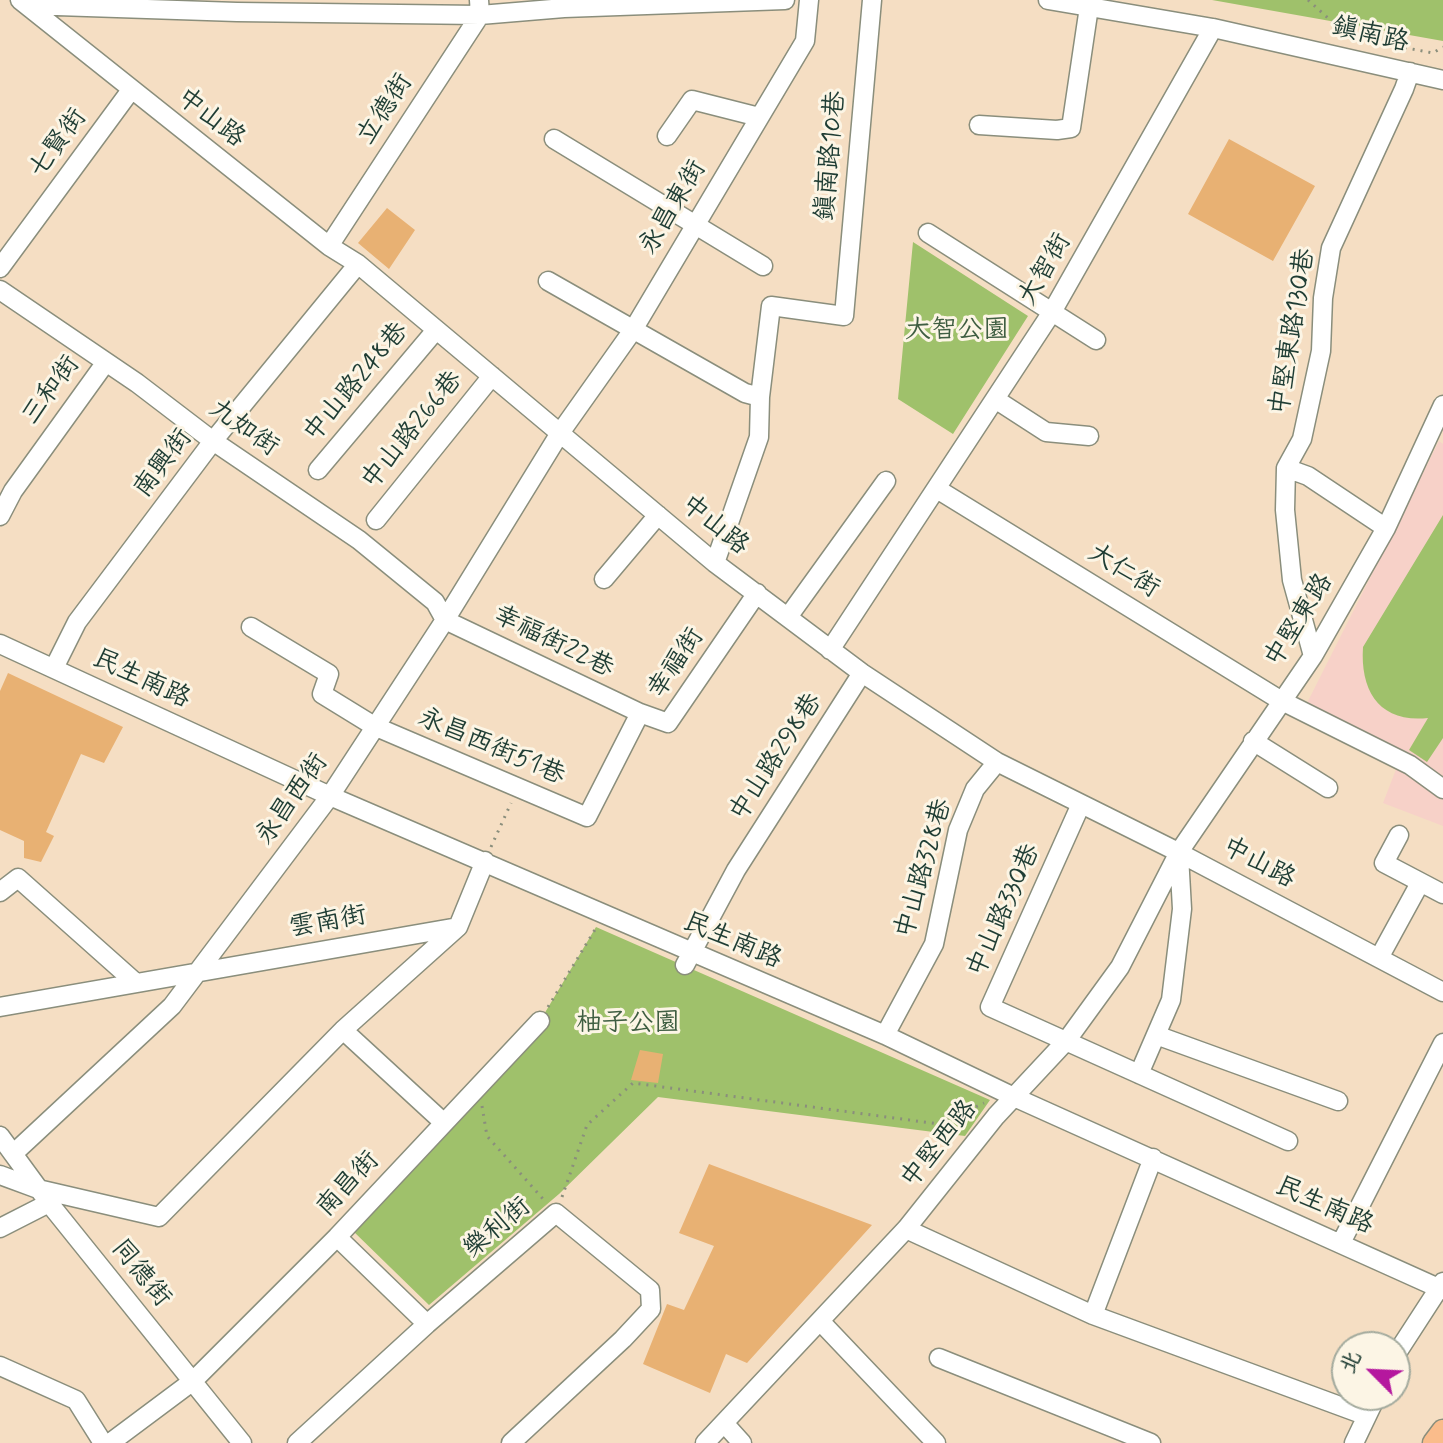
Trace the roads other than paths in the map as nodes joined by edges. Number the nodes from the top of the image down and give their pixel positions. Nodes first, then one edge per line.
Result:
1 (785, 0) edge
2 (809, 0) edge
3 (872, 0) edge
4 (1048, 0) edge
5 (25, 2) edge
6 (641, 3) edge
7 (564, 4) edge
8 (237, 6) edge
9 (479, 7) edge
10 (1089, 7) junction
11 (1213, 28) junction
12 (1410, 72) junction
13 (1443, 80) edge
14 (131, 90) junction
15 (759, 117) junction
16 (979, 125) dead end
17 (667, 136) dead end
18 (554, 139) dead end
19 (693, 226) junction
20 (928, 233) dead end
21 (329, 246) junction
22 (358, 264) junction
23 (763, 266) dead end
24 (0, 268) edge
25 (548, 281) dead end
26 (0, 290) edge
27 (1052, 312) junction
28 (436, 330) junction
29 (633, 330) junction
30 (1096, 340) dead end
31 (106, 362) junction
32 (492, 376) junction
33 (760, 397) junction
34 (995, 399) junction
35 (1443, 405) edge
36 (560, 433) junction
37 (1089, 436) dead end
38 (213, 441) junction
39 (1286, 468) junction
40 (318, 470) dead end
41 (886, 481) dead end
42 (6, 486) edge
43 (937, 489) junction
44 (658, 515) junction
45 (0, 516) edge
46 (376, 520) dead end
47 (1386, 528) junction
48 (715, 563) junction
49 (604, 579) dead end
50 (757, 593) junction
51 (788, 617) junction
52 (445, 620) junction
53 (251, 627) dead end
54 (0, 644) edge
55 (830, 650) junction
56 (1313, 656) junction
57 (54, 668) junction
58 (862, 673) junction
59 (1280, 700) junction
60 (640, 713) junction
61 (374, 726) junction
62 (1253, 741) junction
63 (997, 762) junction
64 (1328, 788) dead end
65 (1443, 789) edge
66 (330, 796) junction
67 (1081, 804) junction
68 (587, 817) joint
69 (1399, 835) dead end
70 (1179, 852) junction
71 (485, 861) junction
72 (1420, 883) junction
73 (0, 892) edge
74 (1443, 894) edge
75 (458, 927) junction
76 (1379, 958) junction
77 (688, 959) junction
78 (199, 972) junction
79 (136, 983) junction
80 (1443, 992) edge
81 (0, 1007) edge
82 (540, 1021) road end
83 (343, 1030) junction
84 (885, 1035) junction
85 (1156, 1035) junction
86 (1067, 1040) junction
87 (1443, 1043) edge
88 (1139, 1074) junction
89 (1014, 1097) junction
90 (1338, 1101) dead end
91 (443, 1122) junction
92 (0, 1136) edge
93 (1288, 1141) dead end
94 (14, 1153) junction
95 (1153, 1158) junction
96 (0, 1175) edge
97 (44, 1196) junction
98 (0, 1228) edge
99 (906, 1229) junction
100 (337, 1237) junction
101 (1341, 1243) junction
102 (1442, 1287) edge
103 (1093, 1315) junction
104 (820, 1321) junction
105 (427, 1324) junction
106 (1411, 1333) edge
107 (939, 1358) dead end
108 (0, 1366) edge
109 (193, 1381) junction
110 (1369, 1411) edge
111 (1367, 1416) junction
112 (724, 1423) junction
113 (1443, 1431) edge
114 (103, 1443) edge
115 (110, 1443) edge
116 (242, 1443) edge
117 (297, 1443) edge
118 (511, 1443) edge
119 (705, 1443) edge
120 (742, 1443) edge
121 (936, 1443) edge
122 (1151, 1443) edge
123 (1354, 1443) edge
124 (1434, 1443) edge

1 - 6 street
2 - 15 street, 永昌東街
3 - 33 street, 鎮南路10巷
4 - 10 street, 鎮南路
5 - 8 street
5 - 14 street, 中山路
6 - 7 street
7 - 9 street
8 - 9 street
9 - 21 street, 立德街
10 - 11 street, 鎮南路
10 - 16 street
11 - 12 street, 鎮南路
11 - 27 street, 大智街
12 - 13 street, 鎮南路
12 - 39 street, 中堅東路130巷
14 - 21 street, 中山路
14 - 24 street, 七賢街
15 - 17 street
15 - 19 street, 永昌東街
18 - 19 street
19 - 23 street
19 - 29 street, 永昌東街
20 - 27 street
21 - 22 street, 中山路
22 - 28 street, 中山路
22 - 38 street, 南興街
25 - 29 street
26 - 31 street, 九如街
27 - 30 street
27 - 34 street, 大智街
28 - 32 street, 中山路
28 - 40 street, 中山路248巷
29 - 33 street
29 - 36 street, 永昌東街
31 - 38 street, 九如街
31 - 42 street, 三和街
32 - 36 street, 中山路
32 - 46 street, 中山路266巷
33 - 48 street
34 - 37 street
34 - 43 street, 大智街
35 - 47 street, 中堅東路
36 - 44 street, 中山路
36 - 52 street, 永昌西街
38 - 52 street, 九如街
38 - 57 street, 南興街
39 - 47 street
39 - 56 street, 中堅東路130巷
41 - 51 street
42 - 45 street, 三和街
43 - 55 street, 大智街
43 - 59 street, 大仁街
44 - 48 street, 中山路
44 - 49 street
47 - 56 street, 中堅東路
48 - 50 street, 中山路
50 - 51 street, 中山路
50 - 60 street, 幸福街
51 - 55 street, 中山路
52 - 60 street, 幸福街22巷
52 - 61 street, 永昌西街
53 - 61 street, 永昌西街51巷
54 - 57 street, 民生南路
55 - 58 street, 中山路
56 - 59 street, 中堅東路
57 - 66 street, 民生南路
58 - 63 street, 中山路
58 - 77 street, 中山路298巷
59 - 62 street, 中堅東路
59 - 65 street, 大仁街
60 - 68 street, 幸福街
61 - 66 street, 永昌西街
61 - 68 street, 永昌西街51巷
62 - 64 street
62 - 70 street, 中堅東路
63 - 67 street, 中山路
63 - 84 street, 中山路328巷
66 - 71 street, 民生南路
66 - 78 street, 永昌西街
67 - 70 street, 中山路
67 - 86 street, 中山路330巷
69 - 72 street
70 - 76 street, 中山路
70 - 85 street
70 - 86 street, 中堅西路
71 - 75 street
71 - 77 street, 民生南路
72 - 74 street
72 - 76 street
73 - 79 street
75 - 78 street, 雲南街
75 - 83 street
76 - 80 street, 中山路
77 - 84 street, 民生南路
78 - 79 street, 雲南街
78 - 94 street, 永昌西街
79 - 81 street, 雲南街
82 - 91 street, 南昌街
83 - 91 street
83 - 97 street
84 - 89 street, 民生南路
85 - 88 street
85 - 90 street
86 - 88 street
86 - 89 street, 中堅西路
87 - 101 street
88 - 93 street
89 - 95 street, 民生南路
89 - 99 street, 中堅西路
91 - 100 street, 南昌街
92 - 94 street, 同德街
94 - 97 street, 同德街
95 - 101 street, 民生南路
95 - 103 street
96 - 97 street
97 - 98 street
97 - 109 street, 同德街
99 - 103 street
99 - 104 street, 中堅西路
100 - 105 street
100 - 109 street, 南昌街
101 - 102 street, 民生南路
102 - 106 street
103 - 111 street
104 - 112 street, 中堅西路
104 - 121 street
105 - 117 street, 樂利街
105 - 118 street, 樂利街
107 - 122 street
108 - 114 street
109 - 115 street, 南昌街
109 - 116 street, 同德街
110 - 111 street
111 - 123 street
112 - 119 street, 中堅西路
112 - 120 street
113 - 124 main road

